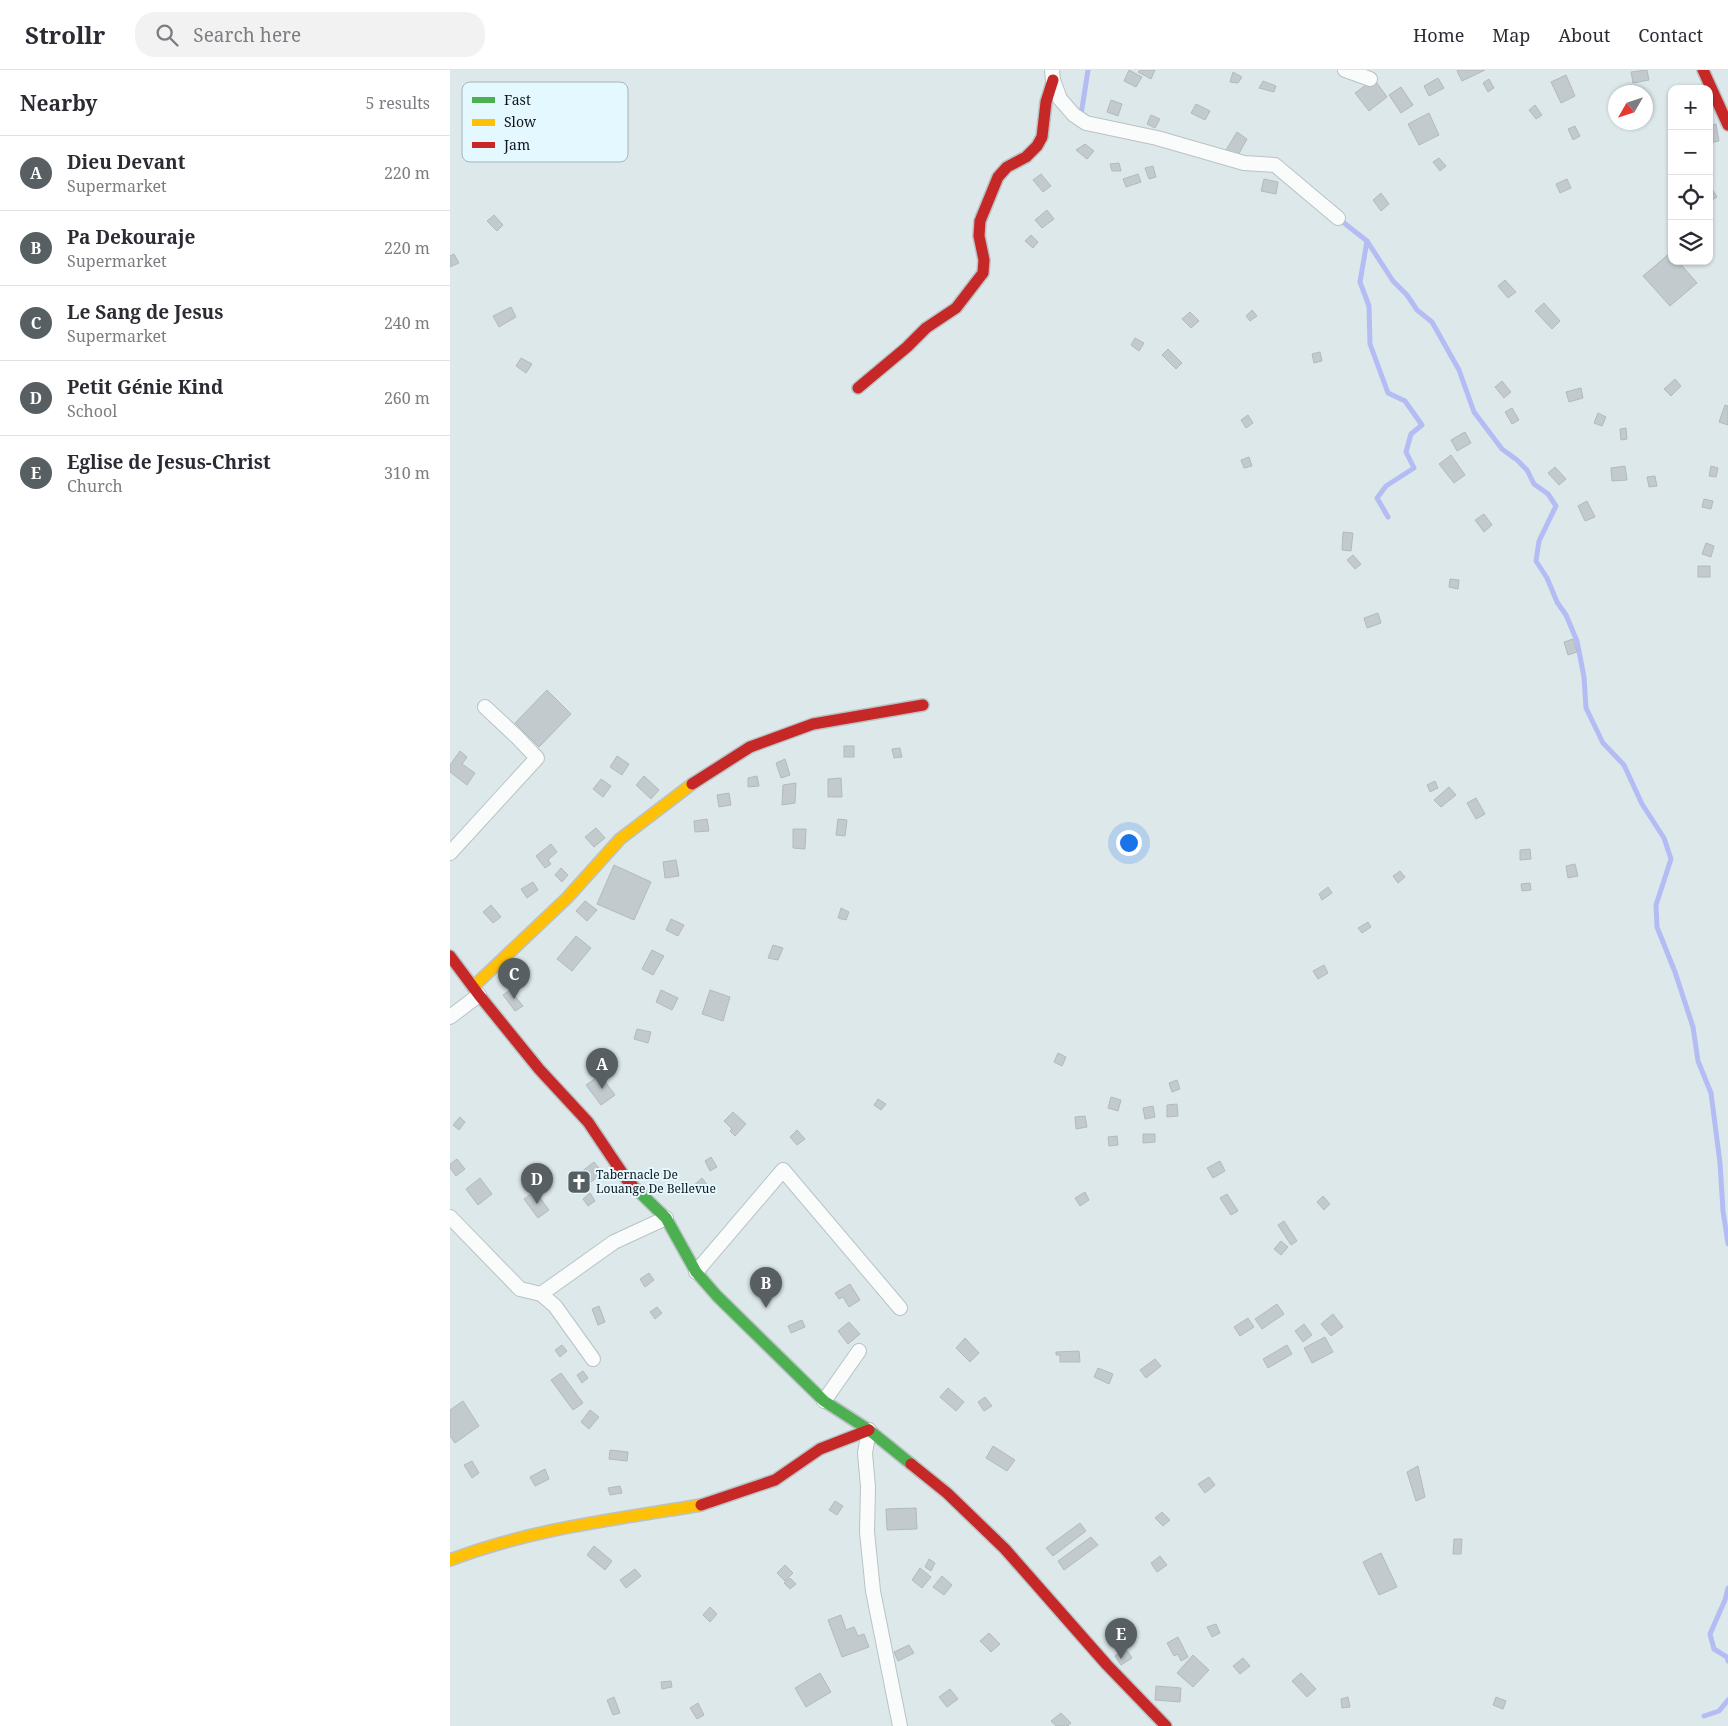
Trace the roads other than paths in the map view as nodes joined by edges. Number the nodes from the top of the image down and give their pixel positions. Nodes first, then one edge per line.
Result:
1 (1345, 70) edge
2 (1703, 70) edge
3 (1053, 75) edge
4 (1370, 79) dead end
5 (1728, 125) edge
6 (1338, 218) dead end
7 (858, 388) dead end
8 (923, 704) dead end
9 (485, 707) dead end
10 (450, 853) edge
11 (450, 956) edge
12 (476, 991) junction
13 (450, 1017) edge
14 (450, 1217) edge
15 (666, 1218) junction
16 (696, 1272) junction
17 (541, 1294) junction
18 (900, 1308) dead end
19 (858, 1351) dead end
20 (593, 1359) dead end
21 (824, 1400) junction
22 (869, 1430) junction
23 (450, 1560) edge
24 (900, 1726) edge
25 (1166, 1726) edge

1 - 4 street
2 - 5 street
3 - 6 street
3 - 7 street
8 - 12 street
9 - 10 street
11 - 12 street
12 - 13 street
12 - 15 street
14 - 17 street
15 - 16 street
15 - 17 street
16 - 18 street
16 - 21 street
17 - 20 street
19 - 21 street
21 - 22 street
22 - 23 street
22 - 24 street
22 - 25 street

